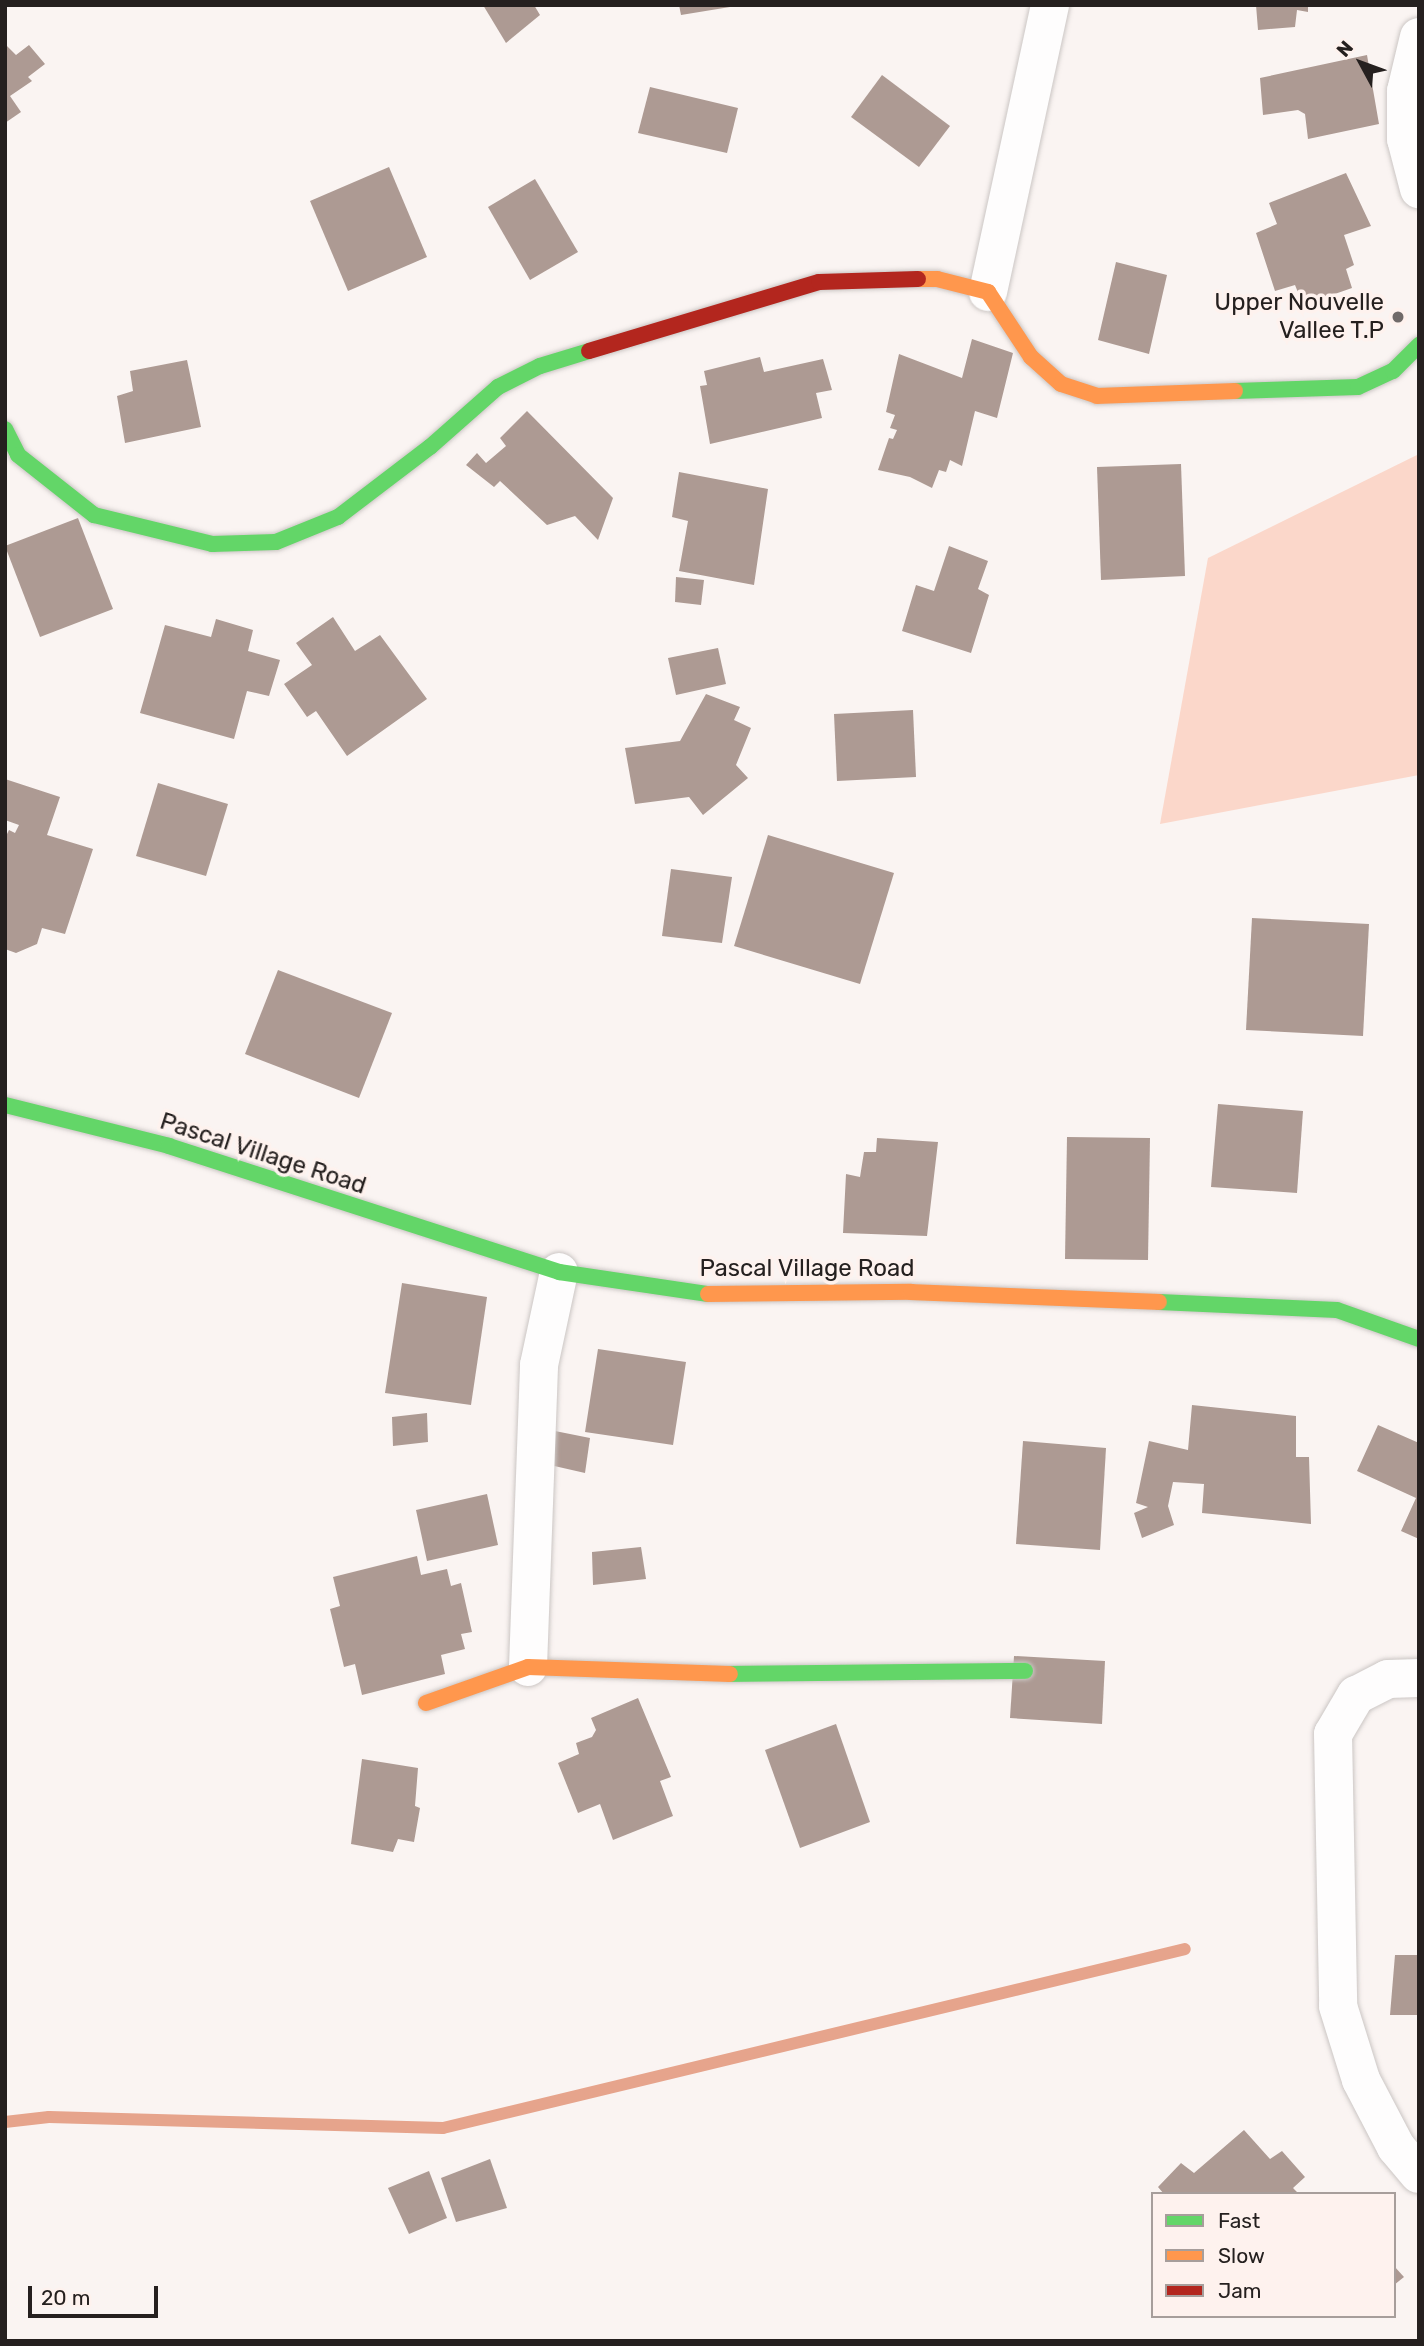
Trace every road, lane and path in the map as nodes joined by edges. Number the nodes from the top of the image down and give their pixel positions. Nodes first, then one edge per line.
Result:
1 (1050, 5) edge
2 (1419, 37) edge
3 (1419, 190) edge
4 (988, 292) junction
5 (1419, 345) edge
6 (5, 429) edge
7 (5, 1105) edge
8 (559, 1272) junction
9 (1419, 1339) edge
10 (528, 1667) junction
11 (1025, 1671) dead end
12 (1419, 1678) edge
13 (425, 1703) dead end
14 (1419, 2174) edge

1 - 4 street
2 - 3 street
4 - 5 street
4 - 6 street
7 - 8 street, Pascal Village Road
8 - 9 street, Pascal Village Road
8 - 10 street
10 - 11 street
10 - 13 street
12 - 14 street

